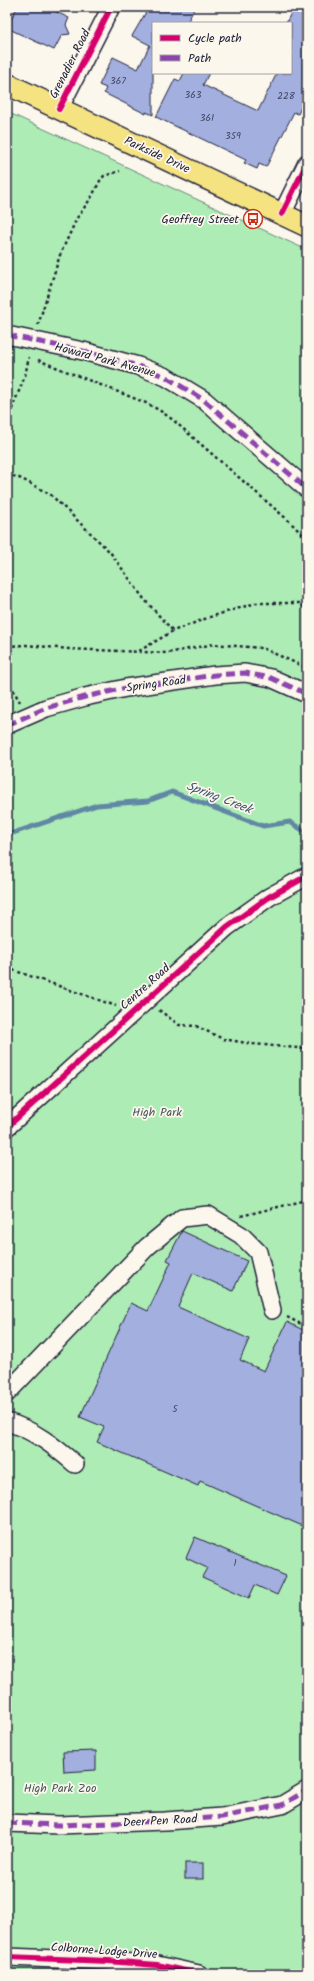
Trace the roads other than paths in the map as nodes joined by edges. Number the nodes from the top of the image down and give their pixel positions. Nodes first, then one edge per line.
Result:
1 (110, 7) edge
2 (7, 84) edge
3 (59, 109) junction
4 (307, 163) edge
5 (282, 214) junction
6 (307, 226) edge
7 (7, 335) edge
8 (307, 490) edge
9 (307, 694) edge
10 (7, 725) edge
11 (307, 876) edge
12 (7, 1127) edge
13 (272, 1310) road end
14 (7, 1393) edge
15 (7, 1422) edge
16 (75, 1464) dead end
17 (307, 1790) edge
18 (7, 1823) edge
19 (7, 1957) edge
20 (199, 1974) edge

1 - 3 street, Grenadier Road
2 - 3 main road, Parkside Drive
3 - 5 main road, Parkside Drive
4 - 5 street
5 - 6 main road, Parkside Drive
7 - 8 street, Howard Park Avenue
9 - 10 street, Spring Road
11 - 12 street, Centre Road
13 - 14 street
15 - 16 street
17 - 18 street, Deer Pen Road
19 - 20 street, Colborne Lodge Drive

